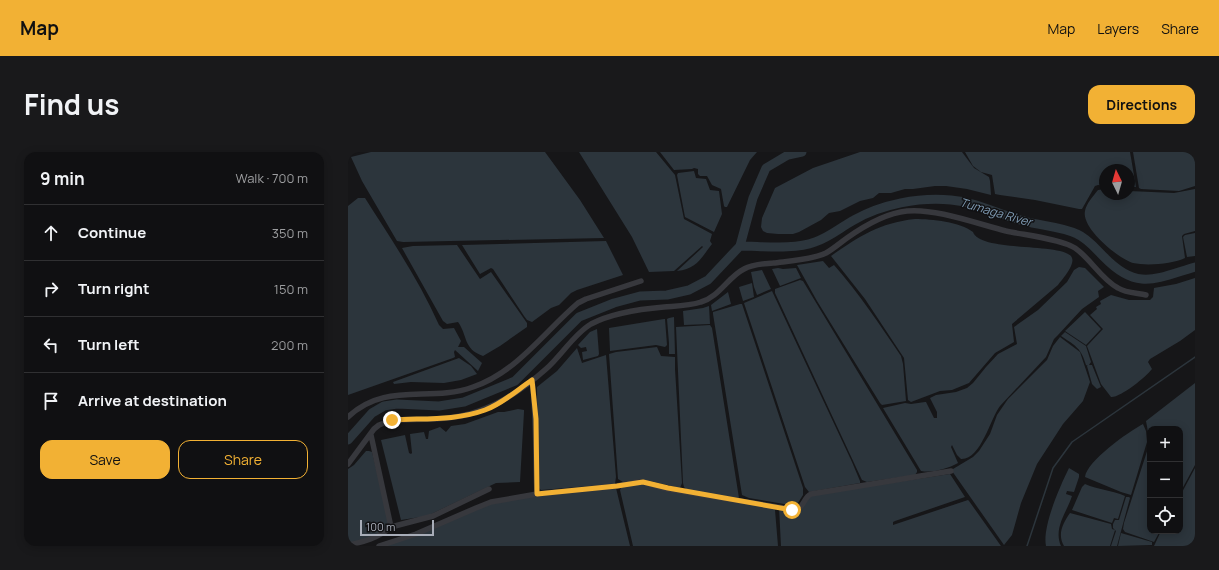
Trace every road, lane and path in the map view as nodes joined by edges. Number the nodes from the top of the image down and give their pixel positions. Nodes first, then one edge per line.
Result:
1 (641, 281) dead end
2 (1146, 294) dead end
3 (532, 380) junction
4 (348, 417) edge
5 (370, 435) junction
6 (348, 464) edge
7 (951, 471) dead end
8 (489, 489) dead end
9 (537, 494) junction
10 (391, 527) junction
11 (348, 545) edge
12 (379, 546) edge

1 - 4 street
2 - 3 street
3 - 5 street
3 - 9 street
5 - 6 street
5 - 10 street
7 - 9 street
8 - 10 street
9 - 12 street
10 - 11 street

